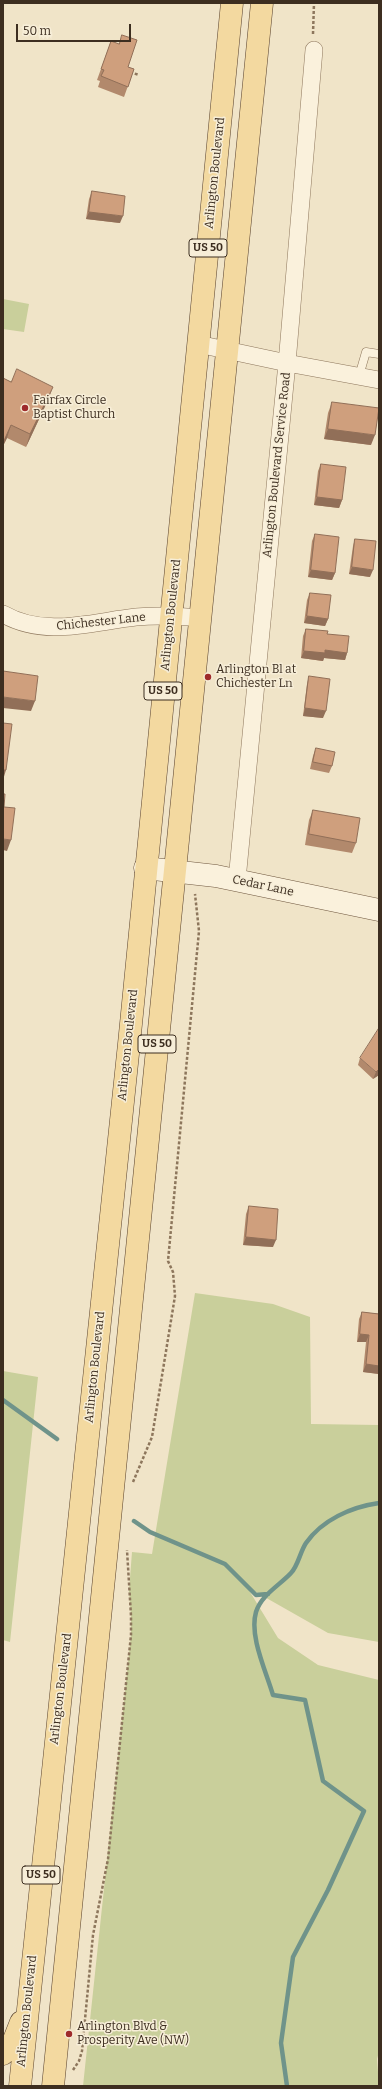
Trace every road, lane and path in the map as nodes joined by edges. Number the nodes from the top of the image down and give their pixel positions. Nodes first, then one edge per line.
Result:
1 (232, 3) edge
2 (262, 3) edge
3 (314, 3) edge
4 (314, 50) joint
5 (126, 71) edge
6 (139, 75) dead end
7 (198, 344) junction
8 (228, 351) junction
9 (379, 354) edge
10 (287, 363) junction
11 (359, 376) junction
12 (379, 380) edge
13 (3, 614) edge
14 (171, 615) junction
15 (201, 618) junction
16 (145, 868) junction
17 (175, 871) junction
18 (237, 880) junction
19 (196, 894) dead end
20 (379, 910) edge
21 (132, 1488) dead end
22 (126, 1544) dead end
23 (29, 1994) junction
24 (3, 2054) edge
25 (73, 2070) dead end
26 (20, 2086) edge
27 (53, 2086) edge

1 - 7 main road, Arlington Boulevard / US 50
2 - 8 main road, US 50
3 - 4 path
4 - 10 street, Arlington Boulevard Service Road
5 - 6 path
7 - 8 street
7 - 14 main road, Arlington Boulevard / US 50
8 - 10 street
8 - 15 main road, US 50
9 - 11 lane
10 - 11 street
10 - 18 street, Arlington Boulevard Service Road
11 - 12 street
13 - 14 street, Chichester Lane
14 - 15 street, Chichester Lane
14 - 16 main road, Arlington Boulevard / US 50
15 - 17 main road, US 50
16 - 17 main road, Cedar Lane
16 - 23 main road, Arlington Boulevard / US 50
17 - 18 main road, Cedar Lane
17 - 27 main road, US 50
18 - 20 main road, Cedar Lane
19 - 21 path
22 - 25 path
23 - 24 main road
23 - 26 main road, Arlington Boulevard / US 50

